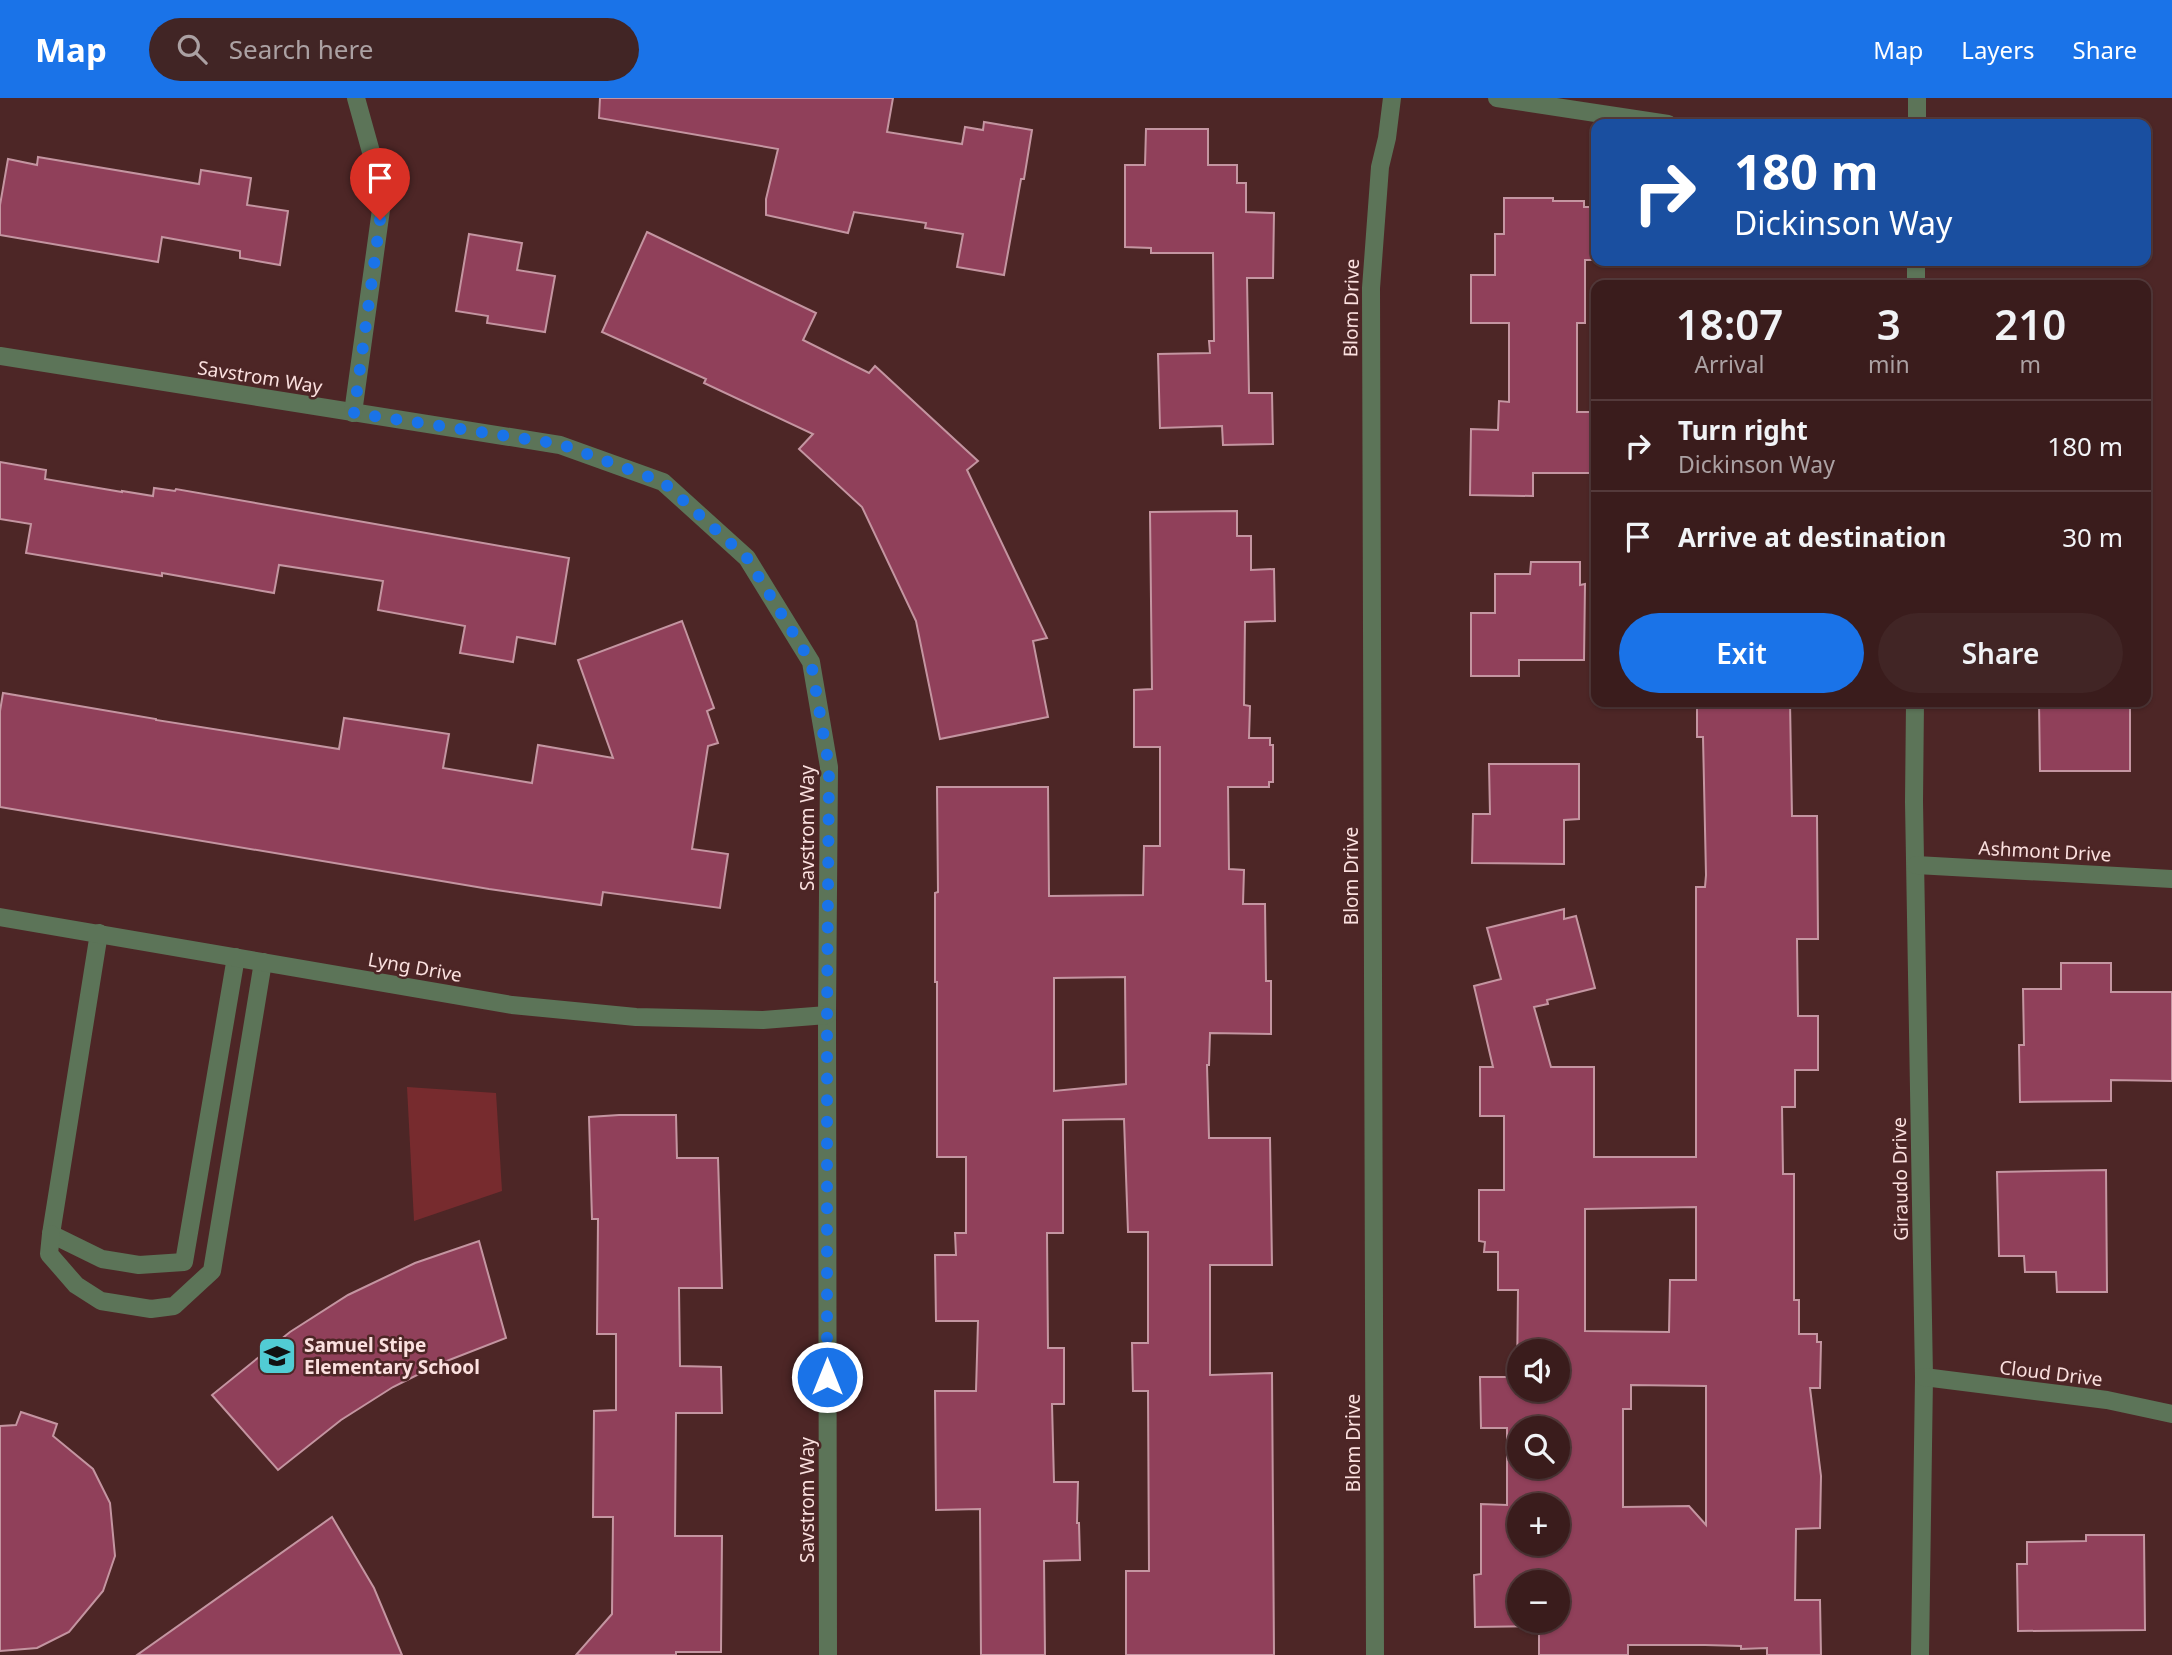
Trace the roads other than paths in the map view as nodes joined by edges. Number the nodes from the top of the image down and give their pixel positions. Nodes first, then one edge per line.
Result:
1 (356, 98) edge
2 (1392, 98) edge
3 (1497, 98) edge
4 (1917, 98) edge
5 (1635, 119) edge
6 (1917, 119) edge
7 (0, 356) edge
8 (354, 413) junction
9 (1915, 707) edge
10 (1916, 865) junction
11 (2172, 879) edge
12 (0, 917) edge
13 (99, 933) junction
14 (236, 957) junction
15 (263, 962) junction
16 (827, 1015) junction
17 (51, 1234) junction
18 (1924, 1377) junction
19 (2172, 1414) edge
20 (828, 1655) edge
21 (1375, 1655) edge
22 (1920, 1655) edge

1 - 8 street
2 - 21 street, Blom Drive
3 - 5 street
4 - 6 street
7 - 8 street, Savstrom Way
8 - 16 street, Savstrom Way
9 - 10 street, Giraudo Drive
10 - 11 street, Ashmont Drive
10 - 18 street, Giraudo Drive
12 - 13 street, Lyng Drive
13 - 14 street, Lyng Drive
13 - 17 street
14 - 15 street, Lyng Drive
14 - 17 street
15 - 16 street, Lyng Drive
15 - 17 street
16 - 20 street, Savstrom Way
18 - 19 street, Cloud Drive
18 - 22 street, Giraudo Drive

